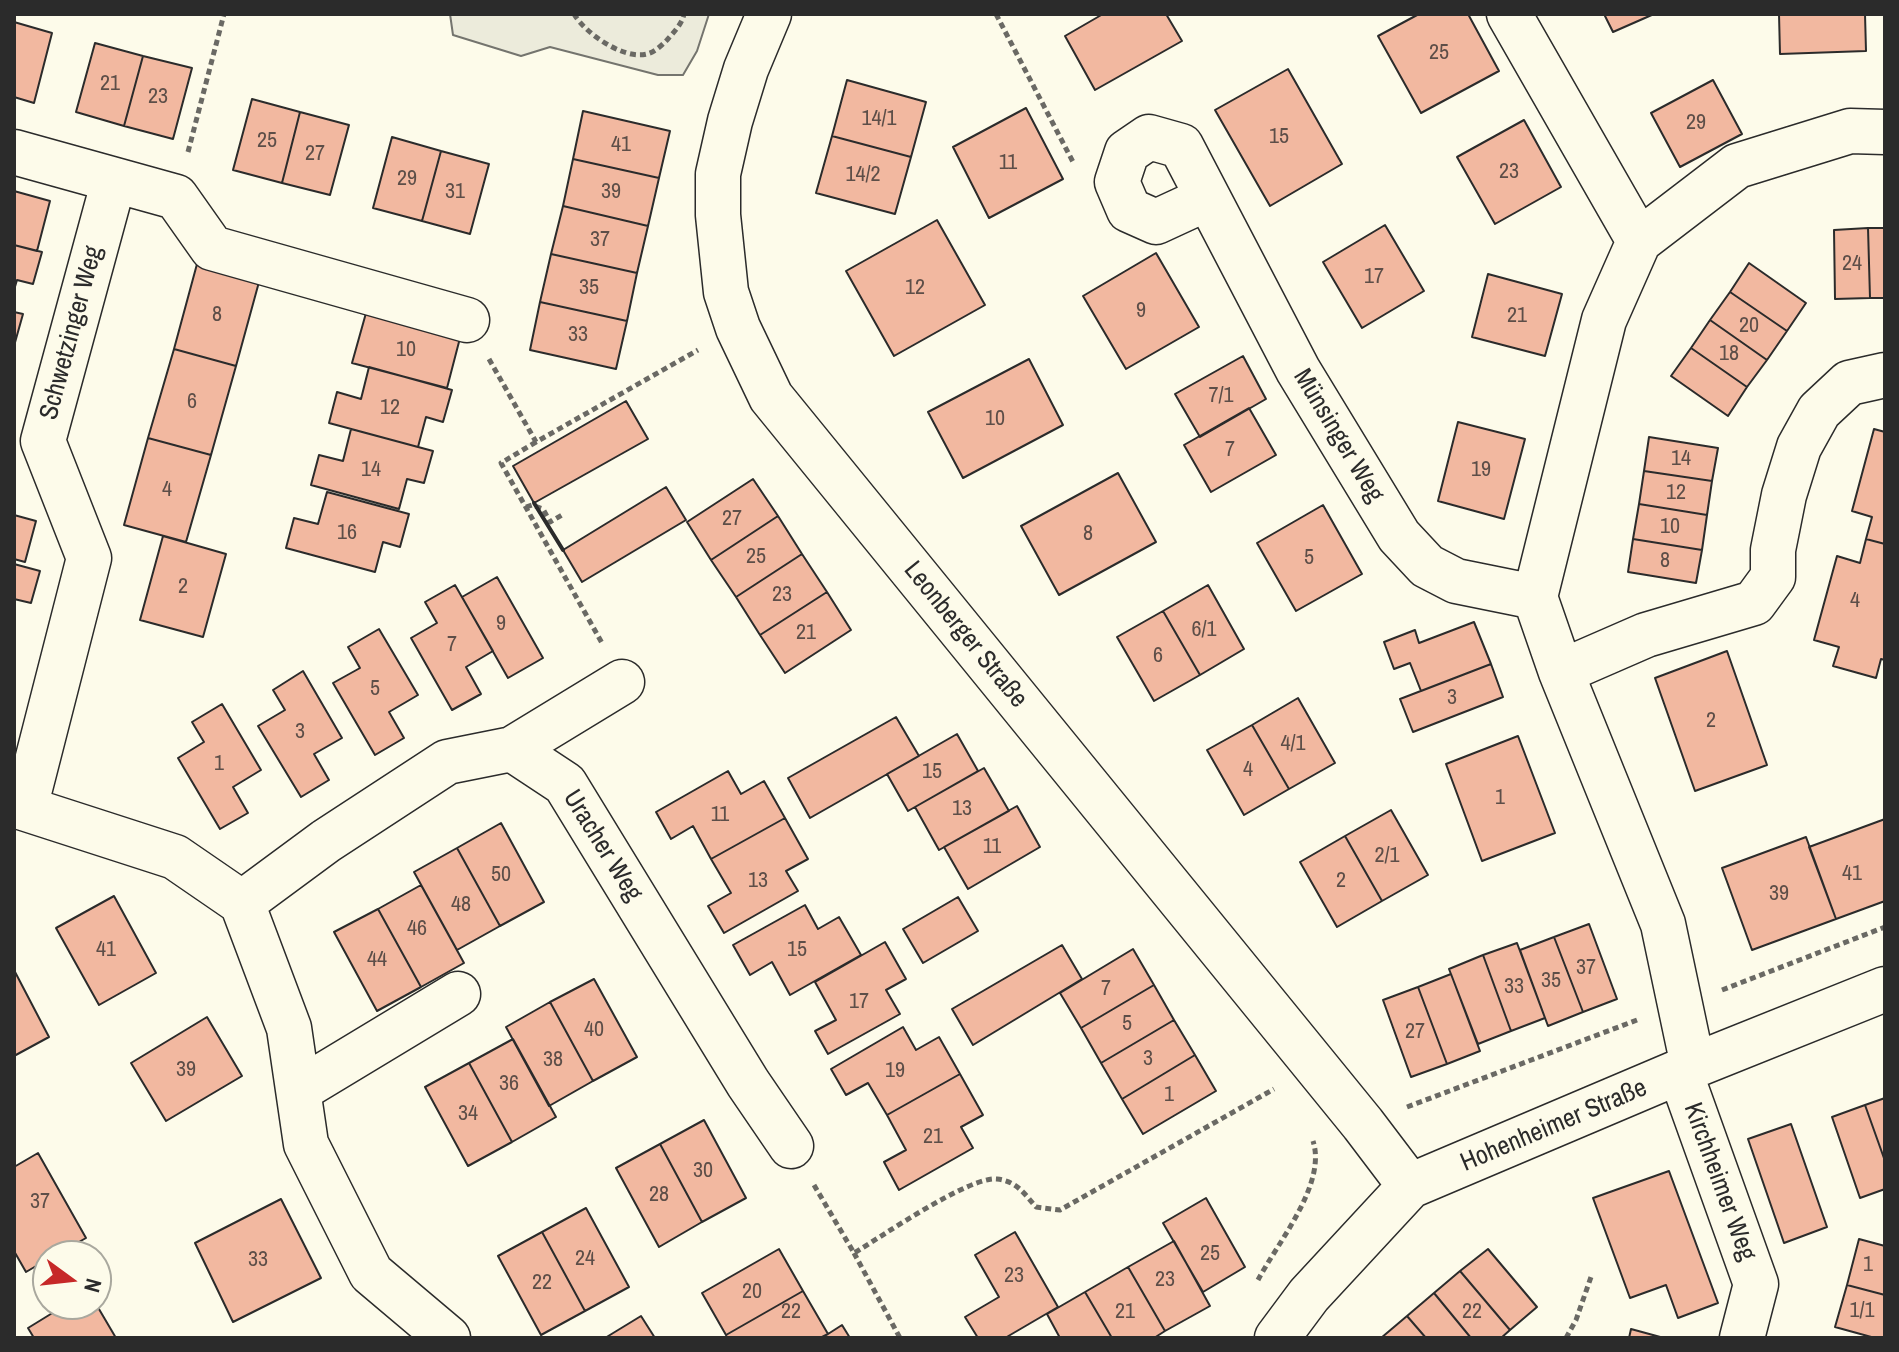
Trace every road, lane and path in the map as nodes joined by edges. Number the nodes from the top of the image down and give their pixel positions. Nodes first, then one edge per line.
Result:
1 (224, 14) edge
2 (574, 14) edge
3 (684, 14) edge
4 (769, 14) edge
5 (996, 14) edge
6 (1509, 14) edge
7 (1885, 132) edge
8 (14, 152) edge
9 (114, 180) junction
10 (1117, 182) junction
11 (176, 197) junction
12 (1208, 198) junction
13 (1639, 241) junction
14 (467, 320) joint
15 (738, 328) junction
16 (1885, 375) edge
17 (536, 442) junction
18 (526, 507) junction
19 (562, 515) dead end
20 (1535, 597) junction
21 (1561, 672) junction
22 (622, 682) joint
23 (512, 749) junction
24 (20, 806) edge
25 (242, 903) junction
26 (1885, 927) edge
27 (1885, 989) edge
28 (458, 994) dead end
29 (1680, 1005) junction
30 (1686, 1069) junction
31 (1276, 1088) dead end
32 (299, 1090) junction
33 (1363, 1124) junction
34 (791, 1146) joint
35 (1315, 1147) dead end
36 (1410, 1186) junction
37 (854, 1253) junction
38 (1591, 1277) dead end
39 (1255, 1288) dead end
40 (448, 1338) edge
41 (900, 1338) edge
42 (1277, 1338) edge
43 (1566, 1338) edge
44 (1742, 1338) edge

1 - 11 path
2 - 3 path
4 - 15 street, Leonberger Straße
5 - 10 path
6 - 13 street
7 - 13 street
8 - 9 street
9 - 11 street
9 - 24 street, Schwetzinger Weg
10 - 12 street
10 - 12 street, Münsinger Weg
11 - 14 street
12 - 20 street, Münsinger Weg
13 - 20 street
14 - 17 path
15 - 17 path
15 - 33 street, Leonberger Straße
16 - 21 street
17 - 18 path
18 - 19 path
18 - 22 path
20 - 21 street
21 - 29 street
22 - 23 street
23 - 25 street
23 - 34 street, Uracher Weg
24 - 25 street
25 - 32 street
26 - 29 path
27 - 30 street, Hohenheimer Straße
28 - 32 street
29 - 30 street
29 - 33 path
30 - 36 street, Hohenheimer Straße
30 - 44 street, Kirchheimer Weg
31 - 37 path
32 - 40 street
33 - 36 street, Leonberger Straße
34 - 37 path
35 - 39 path
36 - 42 street, Hohenheimer Straße
37 - 41 path
38 - 43 path

